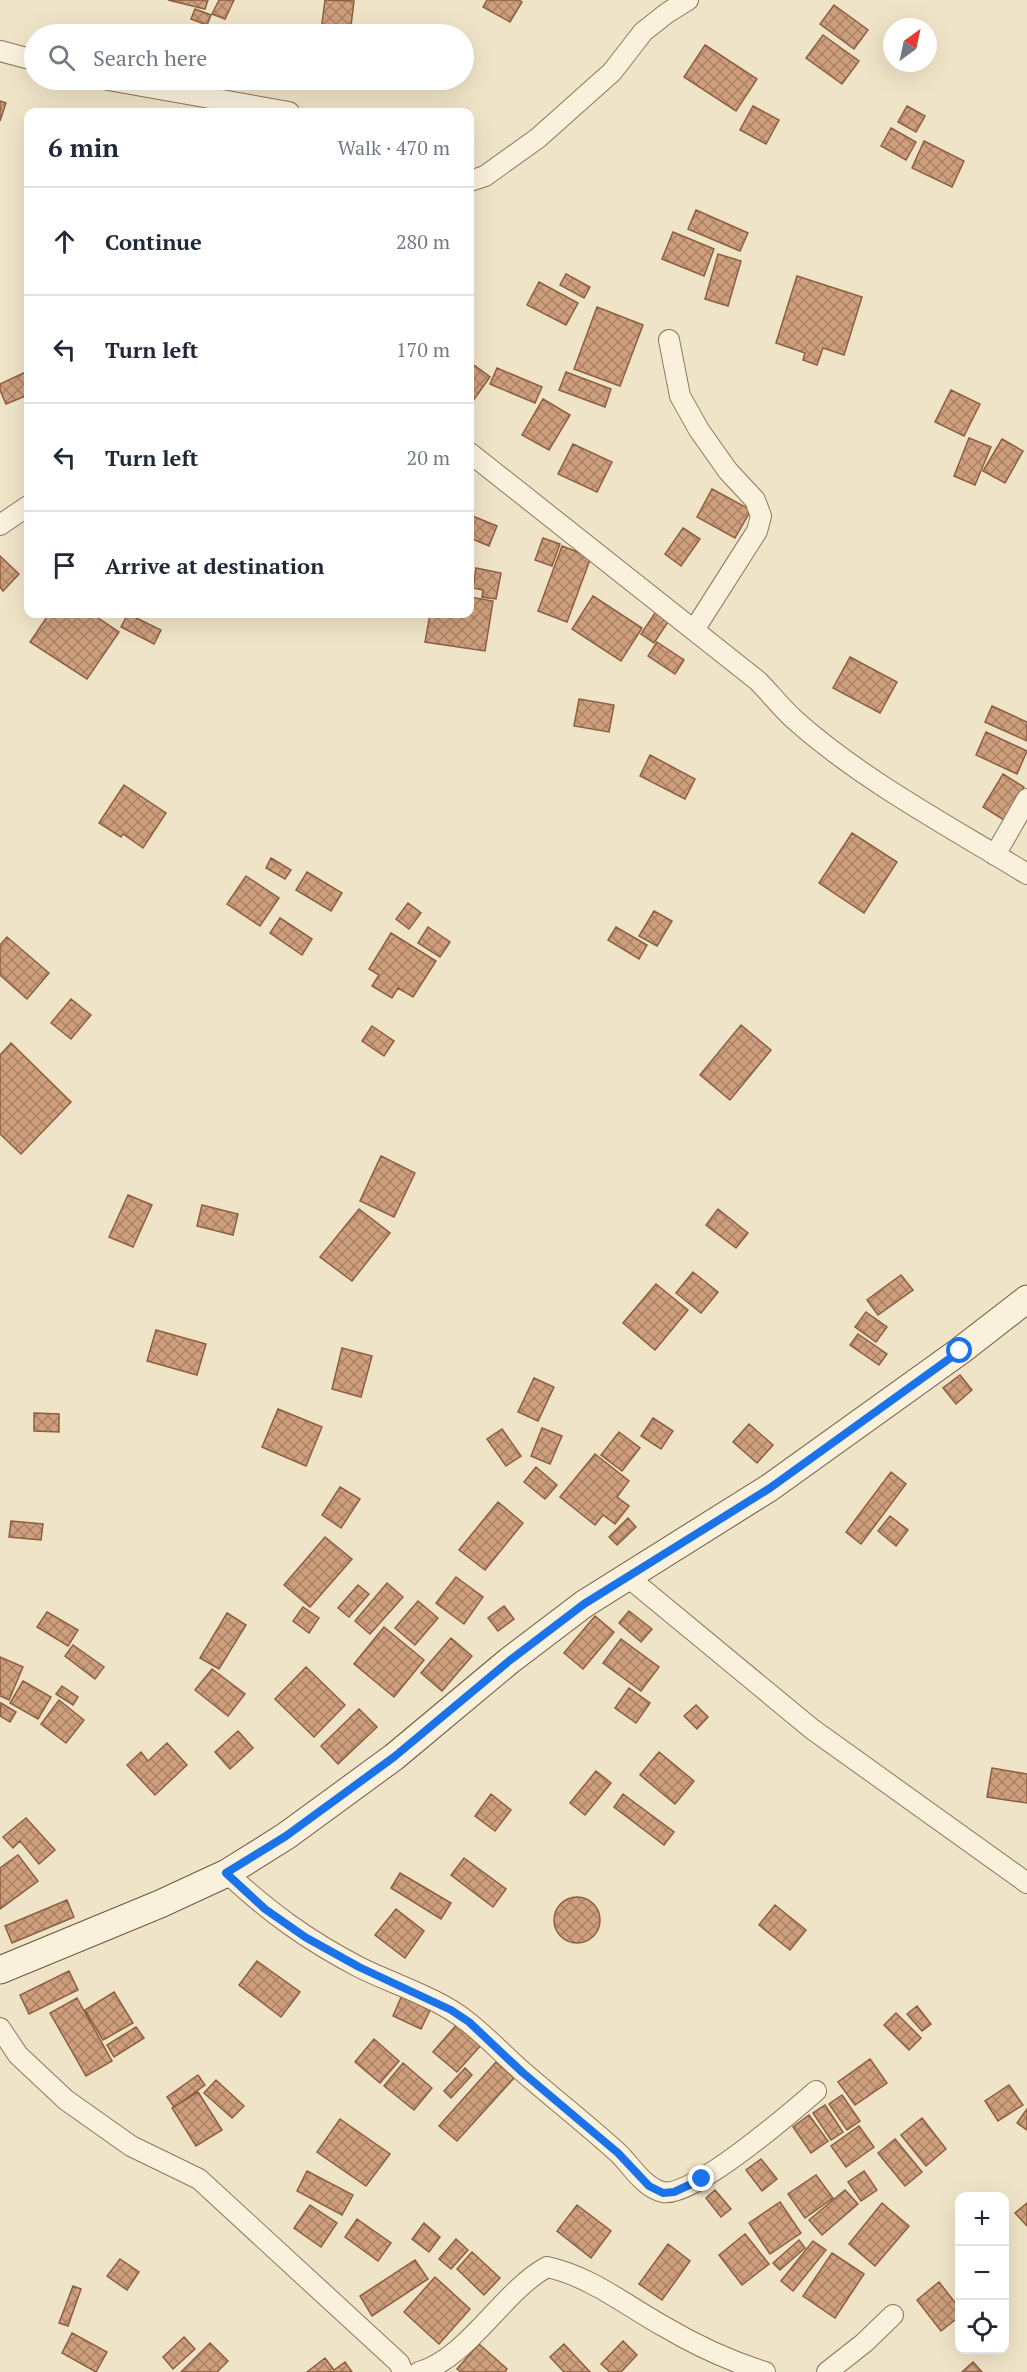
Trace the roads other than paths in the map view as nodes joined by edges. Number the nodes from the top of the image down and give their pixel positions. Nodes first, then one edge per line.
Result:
1 (688, 0) edge
2 (0, 51) edge
3 (24, 57) edge
4 (165, 90) edge
5 (266, 108) edge
6 (475, 182) edge
7 (669, 340) dead end
8 (474, 456) edge
9 (24, 509) edge
10 (0, 525) edge
11 (694, 630) junction
12 (1027, 799) edge
13 (995, 855) junction
14 (1027, 874) edge
15 (1027, 1299) edge
16 (628, 1577) junction
17 (226, 1873) junction
18 (1027, 1884) edge
19 (0, 1970) edge
20 (0, 2028) edge
21 (816, 2091) dead end
22 (893, 2315) dead end
23 (403, 2372) edge
24 (419, 2372) edge
25 (765, 2372) edge
26 (827, 2372) edge

1 - 6 street
2 - 3 street
4 - 5 street
7 - 11 street
8 - 11 street
9 - 10 street
11 - 13 street
12 - 13 street
13 - 14 street
15 - 16 main road
16 - 17 main road
16 - 18 street
17 - 19 main road
17 - 21 street
20 - 23 street
22 - 26 street
24 - 25 street

